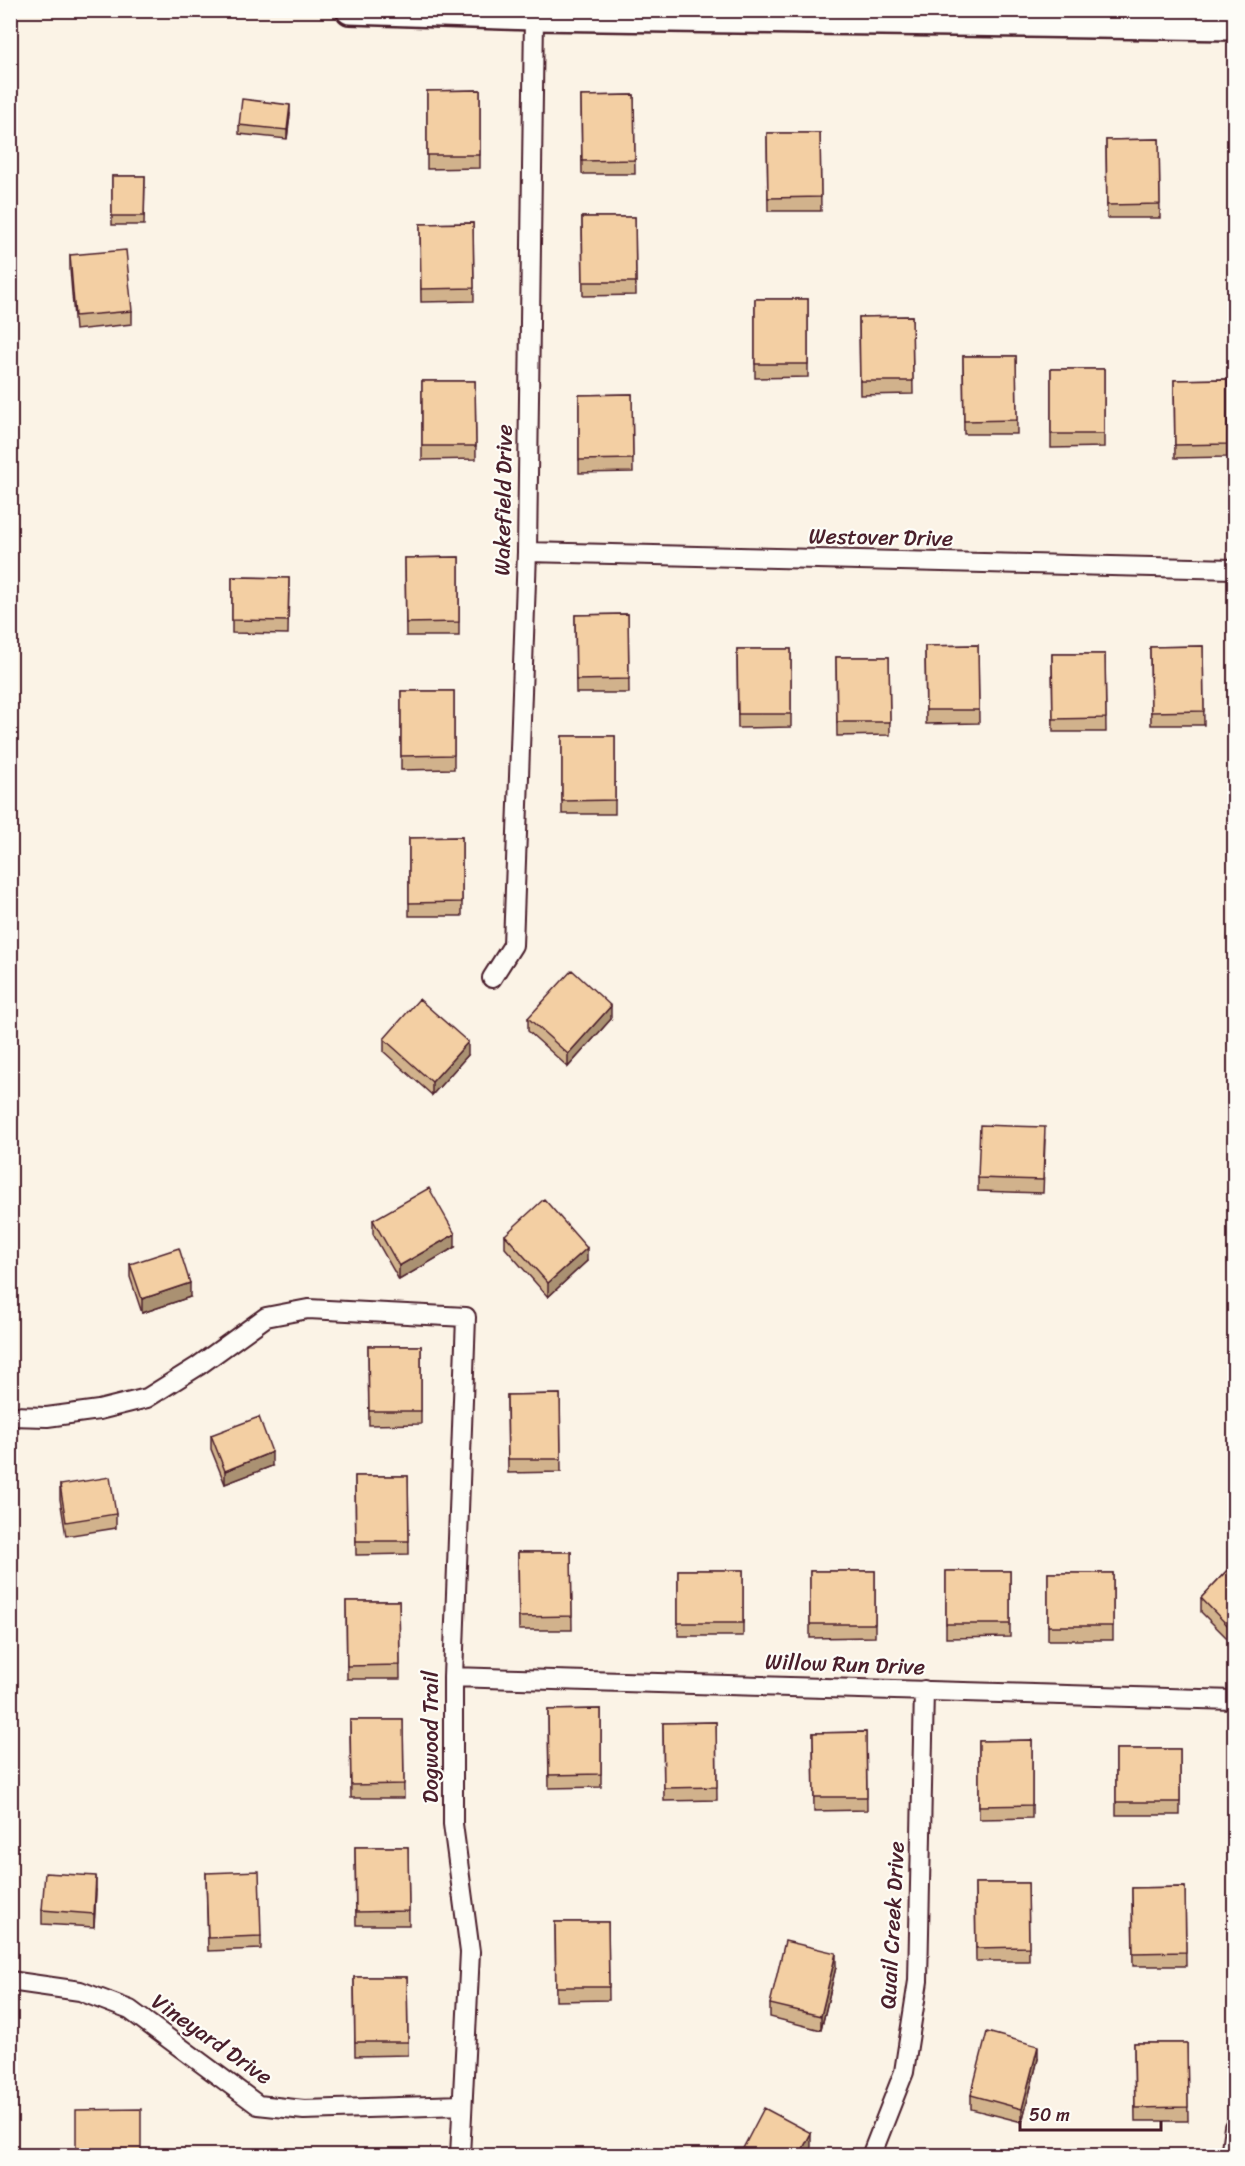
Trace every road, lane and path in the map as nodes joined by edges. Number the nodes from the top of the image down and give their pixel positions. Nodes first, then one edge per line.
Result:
1 (350, 10) edge
2 (534, 16) junction
3 (1234, 26) edge
4 (527, 552) junction
5 (1234, 569) edge
6 (492, 978) dead end
7 (10, 1416) edge
8 (453, 1677) junction
9 (924, 1690) junction
10 (1234, 1700) edge
11 (10, 1981) edge
12 (462, 2105) junction
13 (1234, 2127) edge
14 (460, 2156) edge
15 (871, 2156) edge
16 (1230, 2156) edge

1 - 2 street
2 - 3 street
2 - 4 street, Wakefield Drive
4 - 5 street, Westover Drive
4 - 6 street, Wakefield Drive
7 - 8 street, Dogwood Trail
8 - 9 street, Willow Run Drive
8 - 12 street, Dogwood Trail
9 - 10 street, Willow Run Drive
9 - 15 street, Quail Creek Drive
11 - 12 street, Vineyard Drive
12 - 14 street, Dogwood Trail
13 - 16 street

